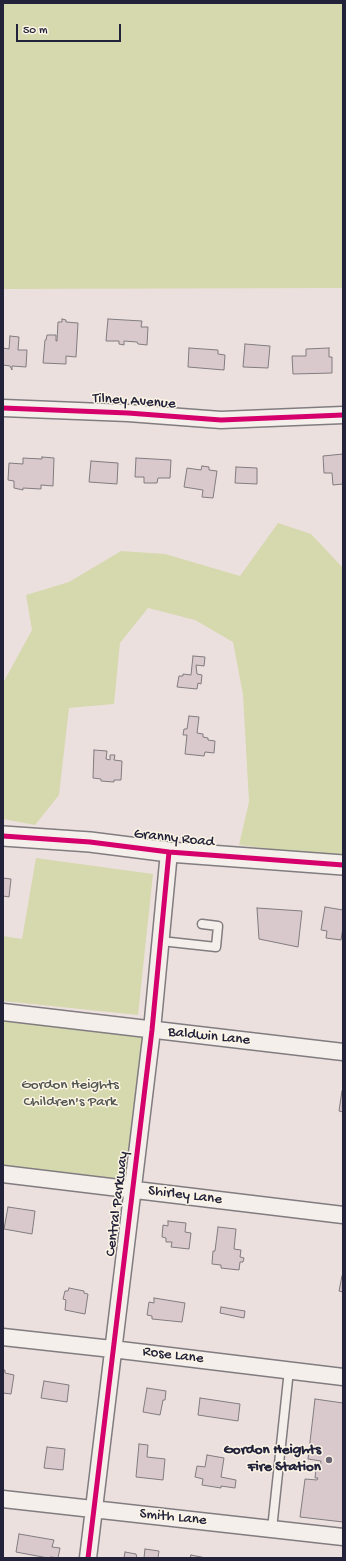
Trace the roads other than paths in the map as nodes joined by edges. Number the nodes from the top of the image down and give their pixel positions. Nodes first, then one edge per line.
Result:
1 (3, 408) edge
2 (343, 415) edge
3 (3, 836) edge
4 (169, 852) junction
5 (343, 865) edge
6 (202, 924) dead end
7 (161, 941) junction
8 (3, 1012) edge
9 (152, 1030) junction
10 (343, 1052) edge
11 (3, 1174) edge
12 (132, 1190) junction
13 (343, 1215) edge
14 (3, 1337) edge
15 (112, 1349) junction
16 (289, 1370) junction
17 (343, 1377) edge
18 (3, 1499) edge
19 (95, 1510) junction
20 (272, 1530) junction
21 (343, 1538) edge
22 (88, 1558) edge

1 - 2 street, Tilney Avenue
3 - 4 street, Granny Road
4 - 5 street, Granny Road
4 - 7 street, Central Parkway
6 - 7 lane
7 - 9 street, Central Parkway
8 - 9 street, Baldwin Lane
9 - 10 street, Baldwin Lane
9 - 12 street, Central Parkway
11 - 12 street, Shirley Lane
12 - 13 street, Shirley Lane
12 - 15 street, Central Parkway
14 - 15 street, Rose Lane
15 - 16 street, Rose Lane
15 - 19 street, Central Parkway
16 - 17 street, Rose Lane
16 - 20 lane
18 - 19 street, Smith Lane
19 - 20 street, Smith Lane
19 - 22 street, Central Parkway
20 - 21 street, Smith Lane

